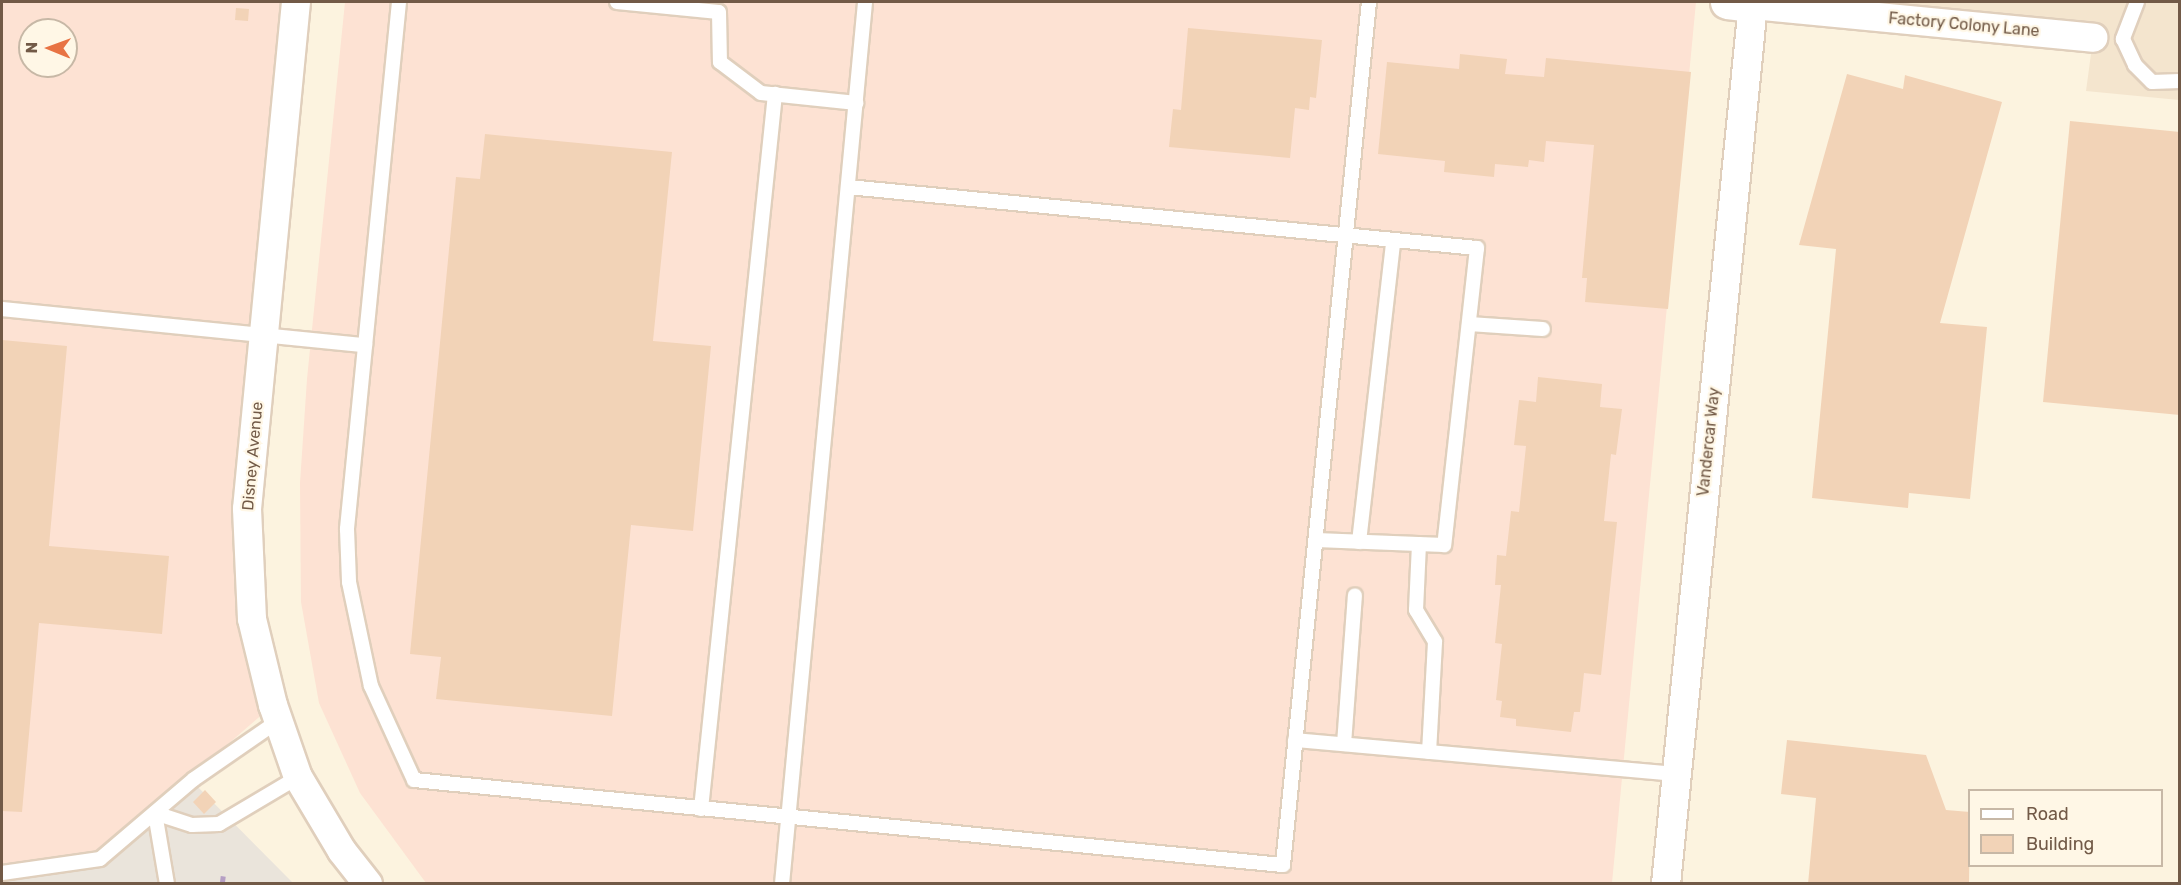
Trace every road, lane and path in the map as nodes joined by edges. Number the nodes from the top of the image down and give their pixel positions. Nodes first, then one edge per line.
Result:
1 (296, 2) edge
2 (399, 2) edge
3 (617, 2) edge
4 (865, 2) edge
5 (1369, 2) edge
6 (1744, 2) edge
7 (2137, 2) edge
8 (2093, 38) joint
9 (2123, 39) junction
10 (2180, 81) edge
11 (775, 94) junction
12 (856, 103) junction
13 (848, 187) junction
14 (1345, 238) junction
15 (1393, 242) junction
16 (2, 309) edge
17 (1469, 324) junction
18 (1543, 329) dead end
19 (264, 335) junction
20 (365, 345) junction
21 (1316, 540) junction
22 (1359, 542) junction
23 (1419, 544) junction
24 (1355, 594) dead end
25 (278, 721) junction
26 (1295, 740) junction
27 (1344, 744) junction
28 (1429, 752) junction
29 (1677, 774) junction
30 (298, 777) junction
31 (701, 809) junction
32 (155, 813) junction
33 (788, 818) junction
34 (2, 873) edge
35 (167, 884) edge
36 (368, 884) edge
37 (782, 884) edge
38 (1666, 884) edge

1 - 19 street, Disney Avenue
2 - 20 lane
3 - 11 lane
4 - 12 lane
5 - 14 lane
6 - 8 street, Factory Colony Lane
6 - 29 street, Vandercar Way
7 - 9 lane
8 - 9 lane
9 - 10 lane
11 - 12 lane
11 - 31 lane
12 - 13 lane
13 - 14 lane
13 - 33 lane
14 - 15 lane
14 - 21 lane
15 - 17 lane
15 - 22 lane
16 - 19 lane
17 - 18 lane
17 - 23 lane
19 - 20 lane
19 - 25 street, Disney Avenue
20 - 31 lane
21 - 22 lane
21 - 26 lane
22 - 23 lane
23 - 28 lane
24 - 27 lane
25 - 30 street, Disney Avenue
25 - 32 lane
26 - 27 lane
26 - 33 lane
27 - 28 lane
28 - 29 lane
29 - 38 street, Vandercar Way
30 - 32 lane
30 - 36 street, Disney Avenue
31 - 33 lane
32 - 34 lane
32 - 35 lane
33 - 37 lane

